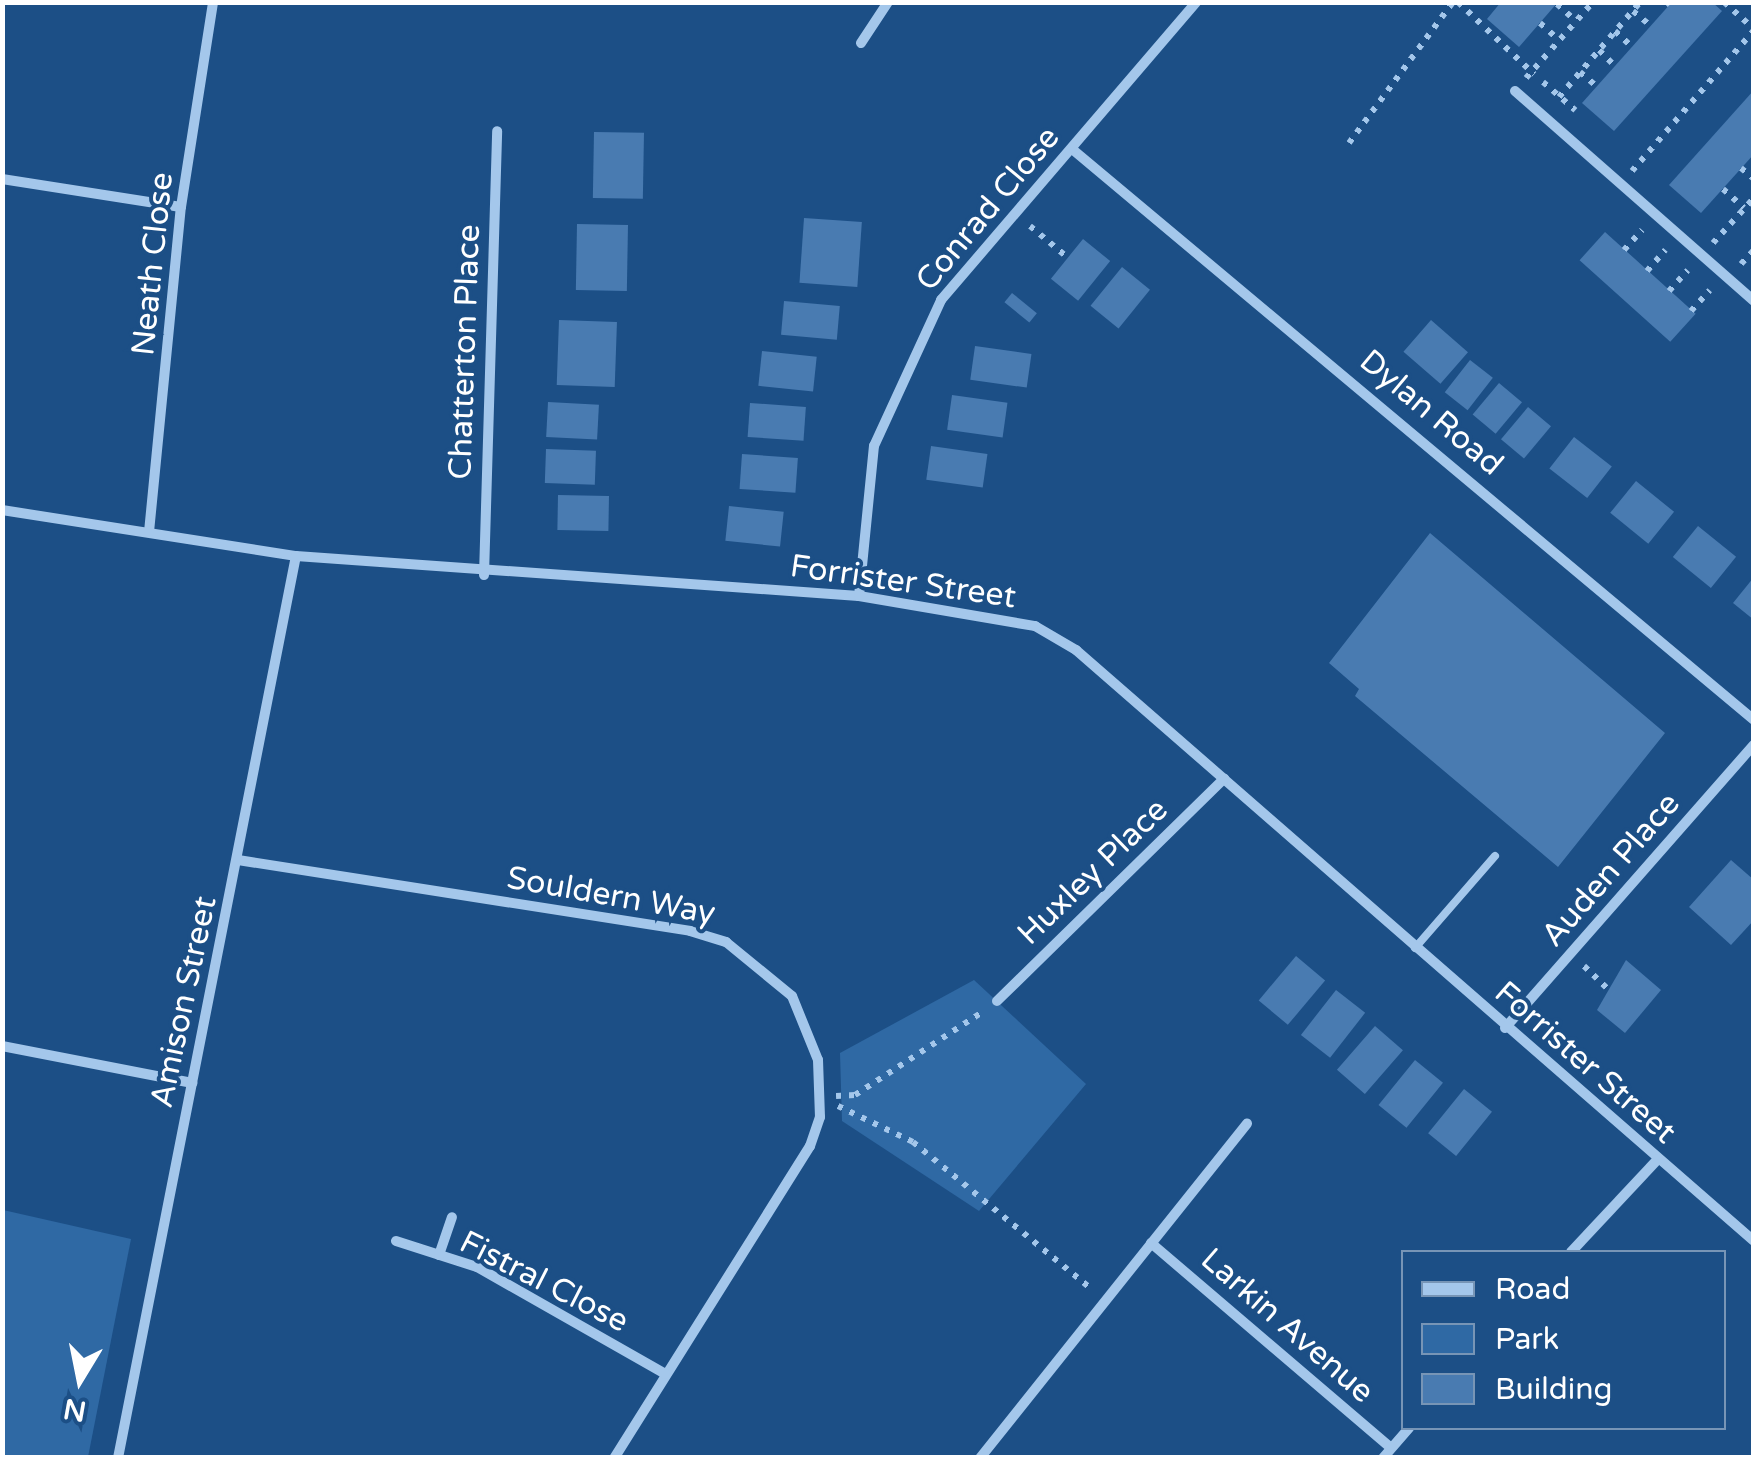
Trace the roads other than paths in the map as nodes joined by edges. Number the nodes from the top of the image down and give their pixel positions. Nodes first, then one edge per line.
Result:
1 (213, 2) edge
2 (1196, 2) edge
3 (885, 4) edge
4 (862, 44) dead end
5 (1515, 91) road end
6 (497, 131) dead end
7 (1072, 149) junction
8 (2, 179) edge
9 (181, 207) junction
10 (1754, 301) edge
11 (2, 510) edge
12 (149, 532) junction
13 (296, 556) junction
14 (484, 575) junction
15 (860, 596) junction
16 (1754, 720) edge
17 (1754, 745) edge
18 (1224, 778) junction
19 (1495, 856) dead end
20 (238, 860) junction
21 (1415, 948) junction
22 (997, 1001) road end
23 (1505, 1028) junction
24 (2, 1046) edge
25 (192, 1083) junction
26 (1247, 1123) dead end
27 (1658, 1159) junction
28 (452, 1216) dead end
29 (396, 1241) dead end
30 (1754, 1241) edge
31 (1151, 1243) junction
32 (1574, 1250) edge
33 (439, 1255) junction
34 (665, 1374) junction
35 (1407, 1430) edge
36 (1387, 1452) edge
37 (118, 1458) edge
38 (614, 1458) edge
39 (980, 1458) edge

1 - 9 street, Neath Close
2 - 7 street, Conrad Close
3 - 4 street
5 - 10 street
6 - 14 street, Chatterton Place
7 - 15 street, Conrad Close
7 - 16 street, Dylan Road
8 - 9 street
9 - 12 street, Neath Close
11 - 12 street, Forrister Street
12 - 13 street, Forrister Street
13 - 14 street, Forrister Street
13 - 20 street, Amison Street
14 - 15 street, Forrister Street
15 - 18 street, Forrister Street
17 - 23 street, Auden Place
18 - 21 street, Forrister Street
18 - 22 street, Huxley Place
19 - 21 lane
20 - 25 street, Amison Street
20 - 34 street, Souldern Way
21 - 23 street, Forrister Street
23 - 27 street, Forrister Street
24 - 25 street
25 - 37 street, Amison Street
26 - 31 street
27 - 30 street, Forrister Street
27 - 32 street
28 - 33 street
29 - 33 street, Fistral Close
31 - 36 street, Larkin Avenue
31 - 39 street
33 - 34 street, Fistral Close
34 - 38 street, Souldern Way
35 - 36 street

